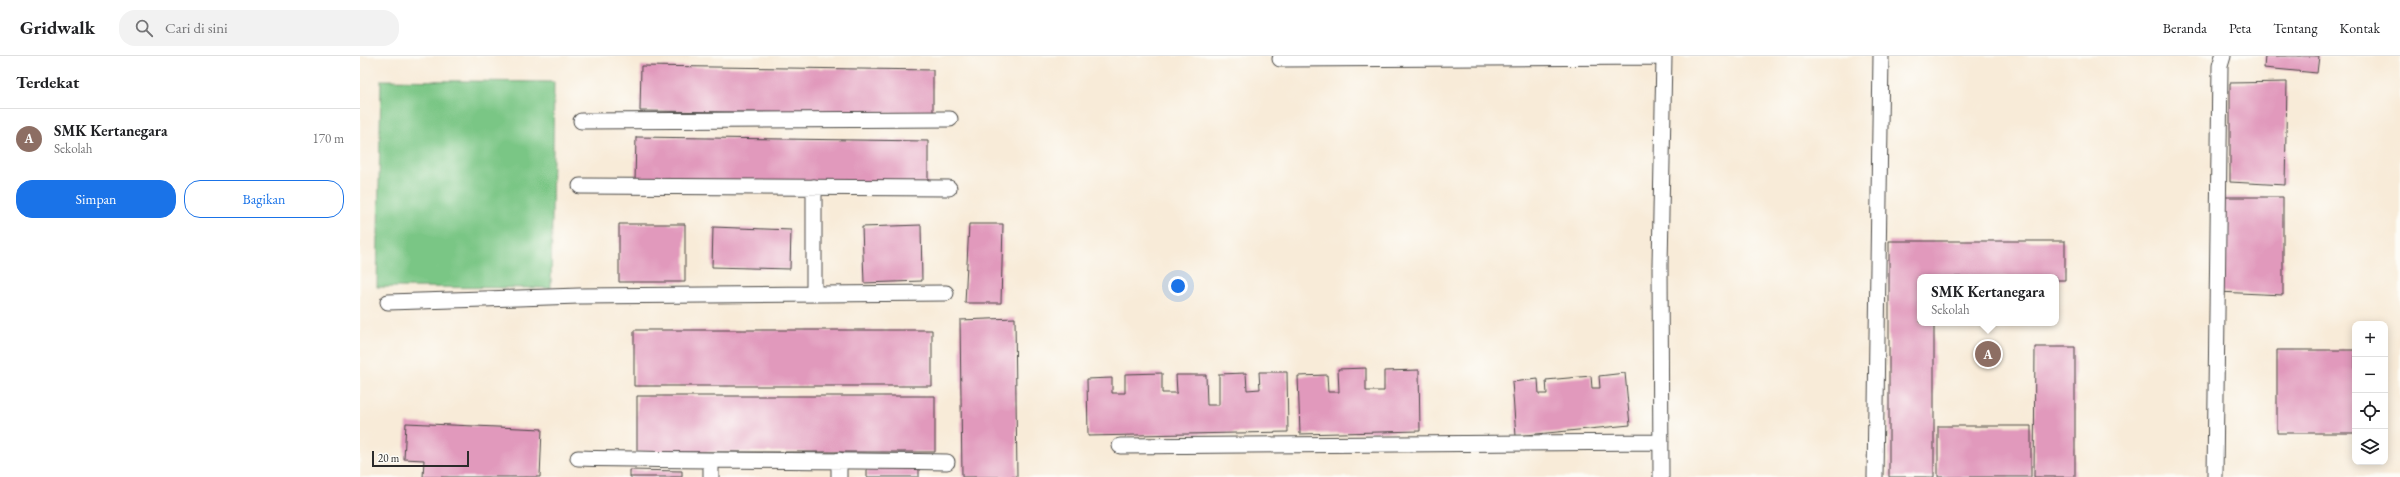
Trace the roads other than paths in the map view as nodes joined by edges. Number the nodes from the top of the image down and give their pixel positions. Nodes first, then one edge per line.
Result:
1 (1664, 56) edge
2 (1881, 56) edge
3 (2223, 56) edge
4 (1280, 59) dead end
5 (950, 119) dead end
6 (581, 121) dead end
7 (580, 186) dead end
8 (814, 187) junction
9 (949, 188) dead end
10 (814, 294) junction
11 (946, 294) dead end
12 (388, 302) dead end
13 (1661, 442) junction
14 (1120, 446) dead end
15 (578, 458) dead end
16 (839, 460) junction
17 (711, 462) junction
18 (947, 462) dead end
19 (711, 477) edge
20 (839, 477) edge
21 (1661, 477) edge
22 (1875, 477) edge
23 (2215, 477) edge

1 - 4 lane
1 - 13 lane
2 - 22 lane
3 - 23 lane
5 - 6 lane
7 - 8 lane
8 - 9 lane
8 - 10 lane
10 - 11 lane
10 - 12 lane
13 - 14 lane
13 - 21 lane
15 - 17 lane
16 - 17 lane
16 - 18 lane
16 - 20 lane
17 - 19 lane

